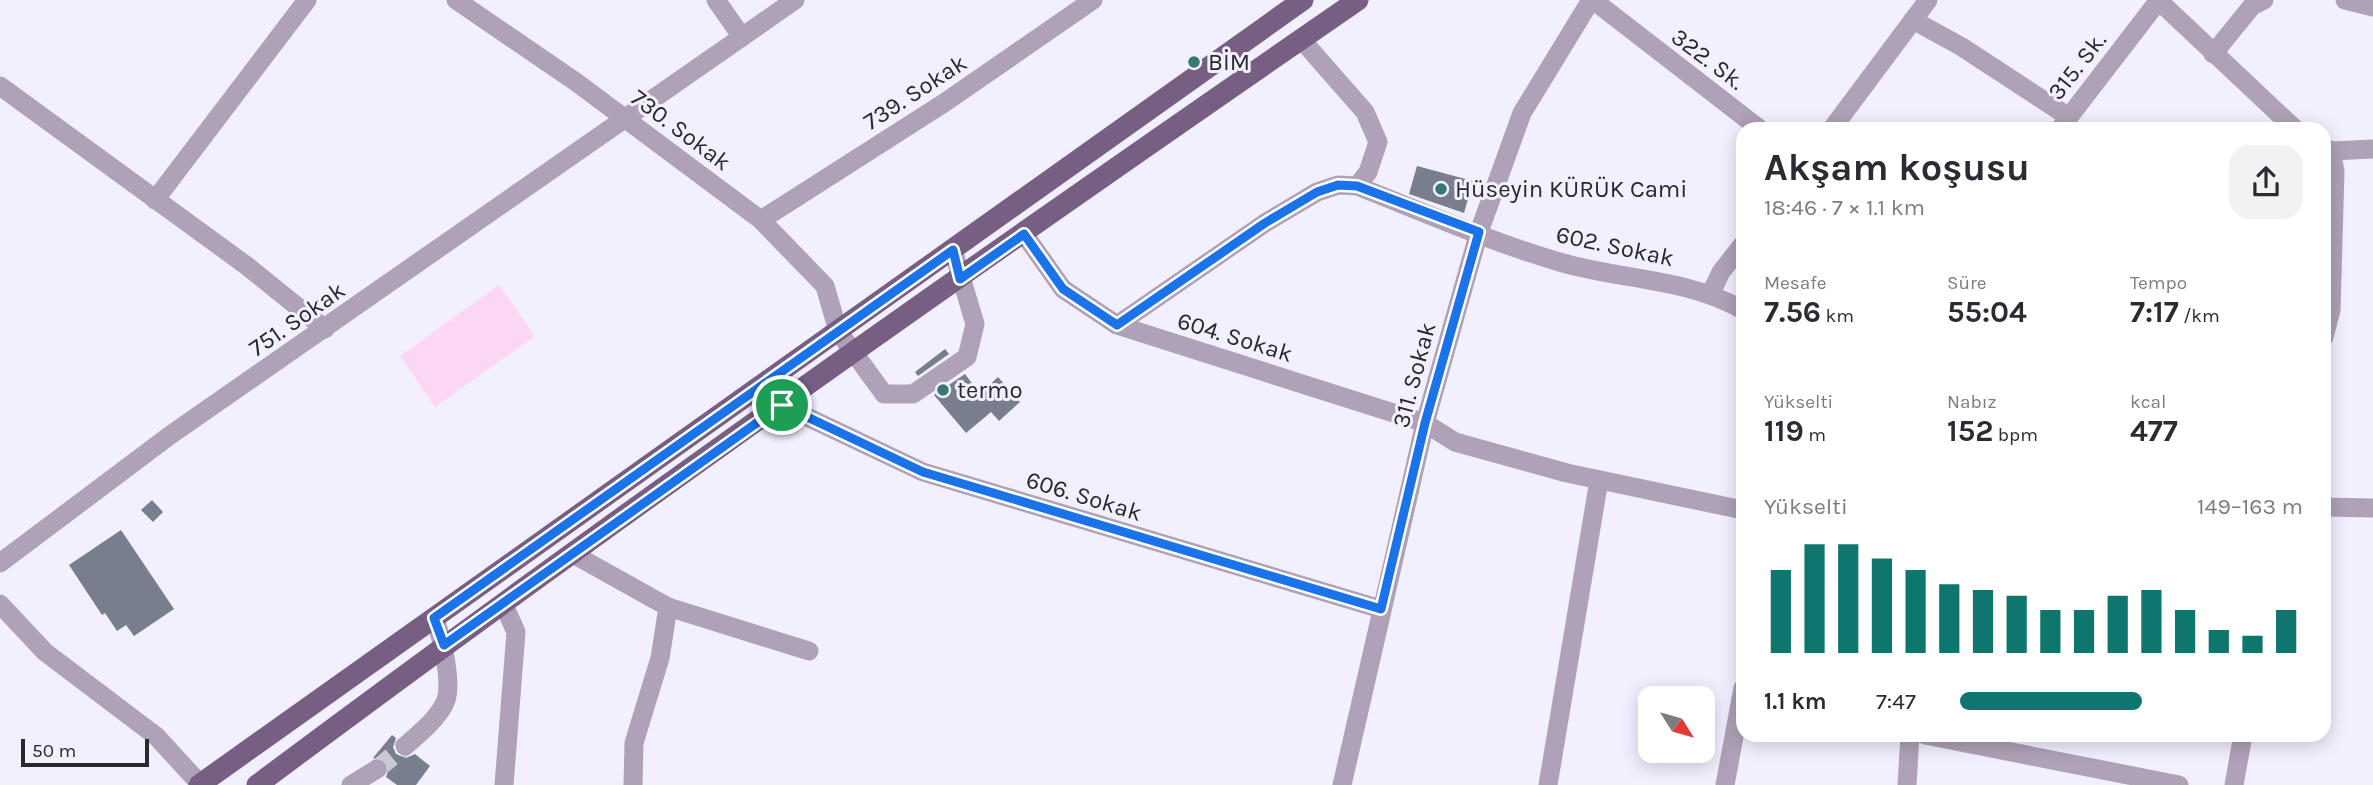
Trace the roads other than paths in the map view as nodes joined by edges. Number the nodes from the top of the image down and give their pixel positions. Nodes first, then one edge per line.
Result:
1 (307, 0) edge
2 (456, 0) edge
3 (716, 0) edge
4 (795, 0) edge
5 (1093, 0) edge
6 (1303, 0) edge
7 (1358, 0) edge
8 (1592, 0) edge
9 (1928, 0) edge
10 (2158, 0) edge
11 (2264, 0) edge
12 (2345, 0) edge
13 (2373, 7) edge
14 (1913, 20) junction
15 (742, 37) junction
16 (1301, 39) junction
17 (2213, 54) junction
18 (0, 86) edge
19 (626, 120) junction
20 (1750, 122) edge
21 (1837, 122) edge
22 (2063, 122) edge
23 (2065, 122) edge
24 (2274, 122) edge
25 (2331, 149) edge
26 (2373, 149) edge
27 (2331, 157) edge
28 (1357, 186) junction
29 (155, 200) junction
30 (761, 220) junction
31 (1479, 232) junction
32 (1024, 234) junction
33 (953, 250) junction
34 (1736, 253) edge
35 (960, 279) junction
36 (1711, 293) junction
37 (1736, 306) edge
38 (2331, 310) edge
39 (1117, 325) junction
40 (325, 329) junction
41 (838, 331) junction
42 (853, 353) junction
43 (782, 405) junction
44 (1425, 423) junction
45 (1599, 480) junction
46 (2331, 507) edge
47 (2373, 508) edge
48 (1736, 509) edge
49 (573, 554) junction
50 (0, 563) edge
51 (503, 603) junction
52 (0, 604) edge
53 (668, 607) junction
54 (1381, 609) junction
55 (434, 618) junction
56 (444, 645) junction
57 (809, 651) dead end
58 (1736, 730) edge
59 (1910, 742) edge
60 (1961, 742) edge
61 (2242, 742) edge
62 (405, 746) tunnel mouth
63 (377, 769) tunnel mouth
64 (200, 785) edge
65 (257, 785) edge
66 (351, 785) edge
67 (504, 785) edge
68 (633, 785) edge
69 (1342, 785) edge
70 (1548, 785) edge
71 (1725, 785) edge
72 (1907, 785) edge
73 (2179, 785) edge
74 (2234, 785) edge

1 - 29 street
2 - 19 street, 730. Sokak
3 - 15 street
4 - 15 street, 751. Sokak
5 - 30 street, 739. Sokak
6 - 33 main road
7 - 16 main road
8 - 20 street, 322. Sk.
8 - 31 street, 311. Sokak
9 - 14 street
10 - 17 street
10 - 23 street, 315. Sk.
11 - 17 street
12 - 13 street
14 - 21 street
14 - 22 street
15 - 19 street, 751. Sokak
16 - 28 street
16 - 32 main road
17 - 24 street
18 - 29 street
19 - 30 street, 730. Sokak
19 - 40 street, 751. Sokak
25 - 26 street
27 - 38 street
28 - 31 street, 602. Sokak
28 - 39 street
29 - 40 street
30 - 41 street, 730. Sokak
31 - 36 street, 602. Sokak
31 - 44 street, 311. Sokak
32 - 35 main road
32 - 39 street, 604. Sokak
33 - 35 street
33 - 41 main road
34 - 36 street
35 - 42 main road
35 - 42 street, 730. Sokak
36 - 37 street, 602. Sokak
39 - 44 street, 604. Sokak
40 - 50 street, 751. Sokak
41 - 42 street, 730. Sokak
41 - 55 main road
42 - 43 main road
43 - 49 main road
43 - 54 street, 606. Sokak
44 - 45 street, 604. Sokak
44 - 54 street, 311. Sokak
45 - 48 street, 604. Sokak
45 - 70 street
46 - 47 street
49 - 51 main road
49 - 53 street
51 - 56 main road
51 - 67 street
52 - 64 street
53 - 57 street
53 - 68 street
54 - 69 street, 311. Sokak
55 - 56 street
55 - 64 main road
56 - 62 street
56 - 65 main road
58 - 71 street
59 - 72 street
60 - 73 street
61 - 74 street
63 - 66 street

